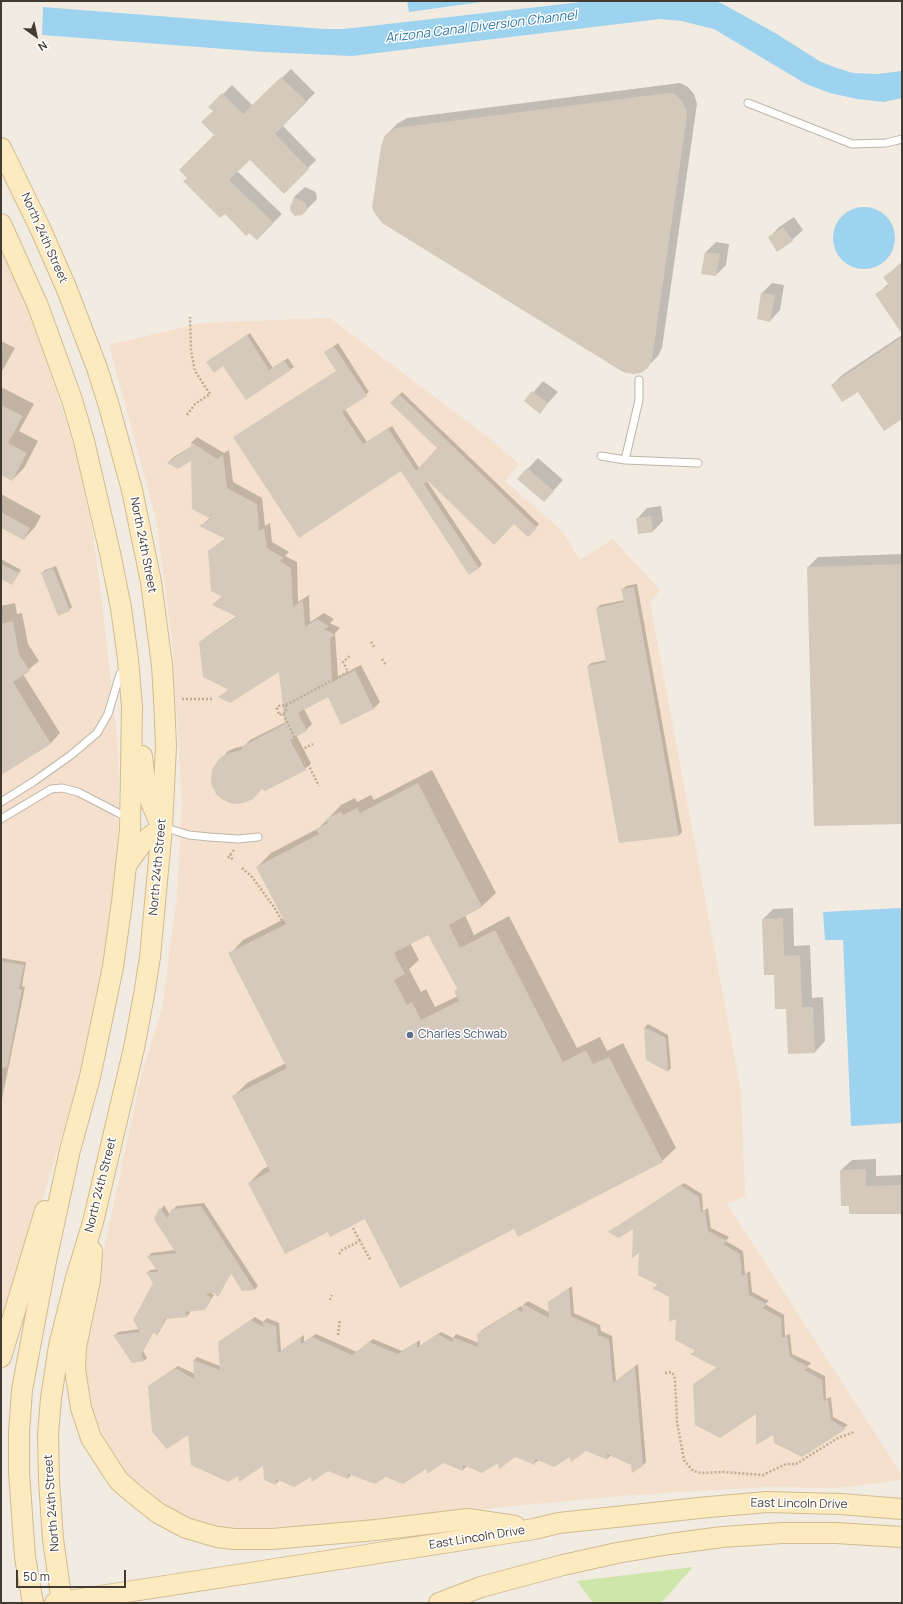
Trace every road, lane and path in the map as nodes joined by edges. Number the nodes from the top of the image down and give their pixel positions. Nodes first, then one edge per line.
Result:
1 (748, 103) dead end
2 (902, 139) edge
3 (1, 148) edge
4 (1, 224) edge
5 (190, 317) dead end
6 (639, 380) dead end
7 (187, 415) dead end
8 (601, 456) dead end
9 (625, 460) junction
10 (698, 463) dead end
11 (371, 642) dead end
12 (374, 647) dead end
13 (351, 655) dead end
14 (382, 659) dead end
15 (129, 662) junction
16 (386, 665) dead end
17 (131, 687) junction
18 (212, 698) dead end
19 (182, 699) dead end
20 (286, 706) junction
21 (283, 714) junction
22 (313, 744) dead end
23 (301, 750) junction
24 (320, 786) dead end
25 (1, 802) edge
26 (1, 819) edge
27 (130, 819) junction
28 (162, 827) junction
29 (258, 837) dead end
30 (234, 850) dead end
31 (230, 854) junction
32 (228, 858) dead end
33 (233, 861) dead end
34 (126, 866) junction
35 (242, 868) dead end
36 (284, 924) dead end
37 (70, 1150) junction
38 (93, 1222) junction
39 (353, 1228) dead end
40 (360, 1241) junction
41 (339, 1254) dead end
42 (371, 1261) dead end
43 (332, 1295) dead end
44 (330, 1300) dead end
45 (340, 1320) dead end
46 (338, 1335) dead end
47 (1, 1358) edge
48 (665, 1373) dead end
49 (854, 1432) dead end
50 (902, 1509) edge
51 (534, 1529) junction
52 (902, 1538) edge
53 (60, 1602) edge
54 (33, 1603) edge
55 (439, 1603) edge

1 - 2 lane
3 - 28 main road, North 24th Street
4 - 15 main road
5 - 7 path
6 - 9 lane
8 - 9 lane
9 - 10 lane
11 - 12 path
13 - 20 path
14 - 16 path
15 - 17 main road
15 - 25 lane
17 - 27 main road
17 - 28 main road
18 - 19 path
20 - 21 path
20 - 21 path
21 - 23 path
22 - 23 path
23 - 24 path
26 - 27 lane
27 - 34 main road
28 - 29 lane
28 - 34 main road
28 - 38 main road, North 24th Street
30 - 31 path
31 - 32 path
31 - 33 path
34 - 37 main road
35 - 36 path
37 - 47 main road
37 - 54 main road
38 - 51 main road
38 - 53 main road, North 24th Street
39 - 40 path
40 - 41 path
40 - 42 path
43 - 44 path
45 - 46 path
48 - 49 path
50 - 51 main road, East Lincoln Drive
51 - 53 main road, East Lincoln Drive
52 - 55 main road

